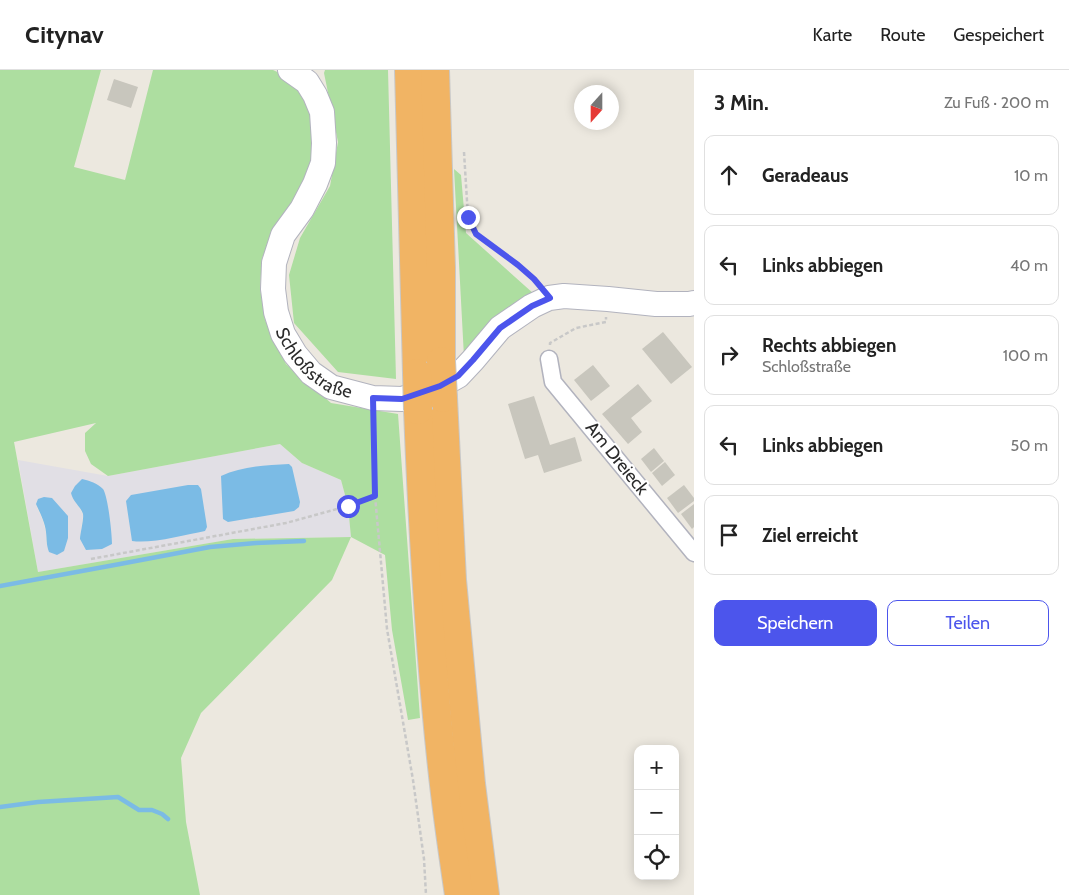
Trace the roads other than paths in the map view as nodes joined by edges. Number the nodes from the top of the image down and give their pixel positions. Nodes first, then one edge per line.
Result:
1 (290, 70) edge
2 (409, 70) edge
3 (435, 70) edge
4 (694, 303) edge
5 (549, 359) road end
6 (429, 367) junction
7 (694, 553) edge
8 (459, 895) edge
9 (485, 895) edge

1 - 4 street, Schloßstraße
2 - 6 highway
3 - 6 highway
5 - 7 street, Am Dreieck
6 - 8 highway, bridge
6 - 9 highway, bridge

